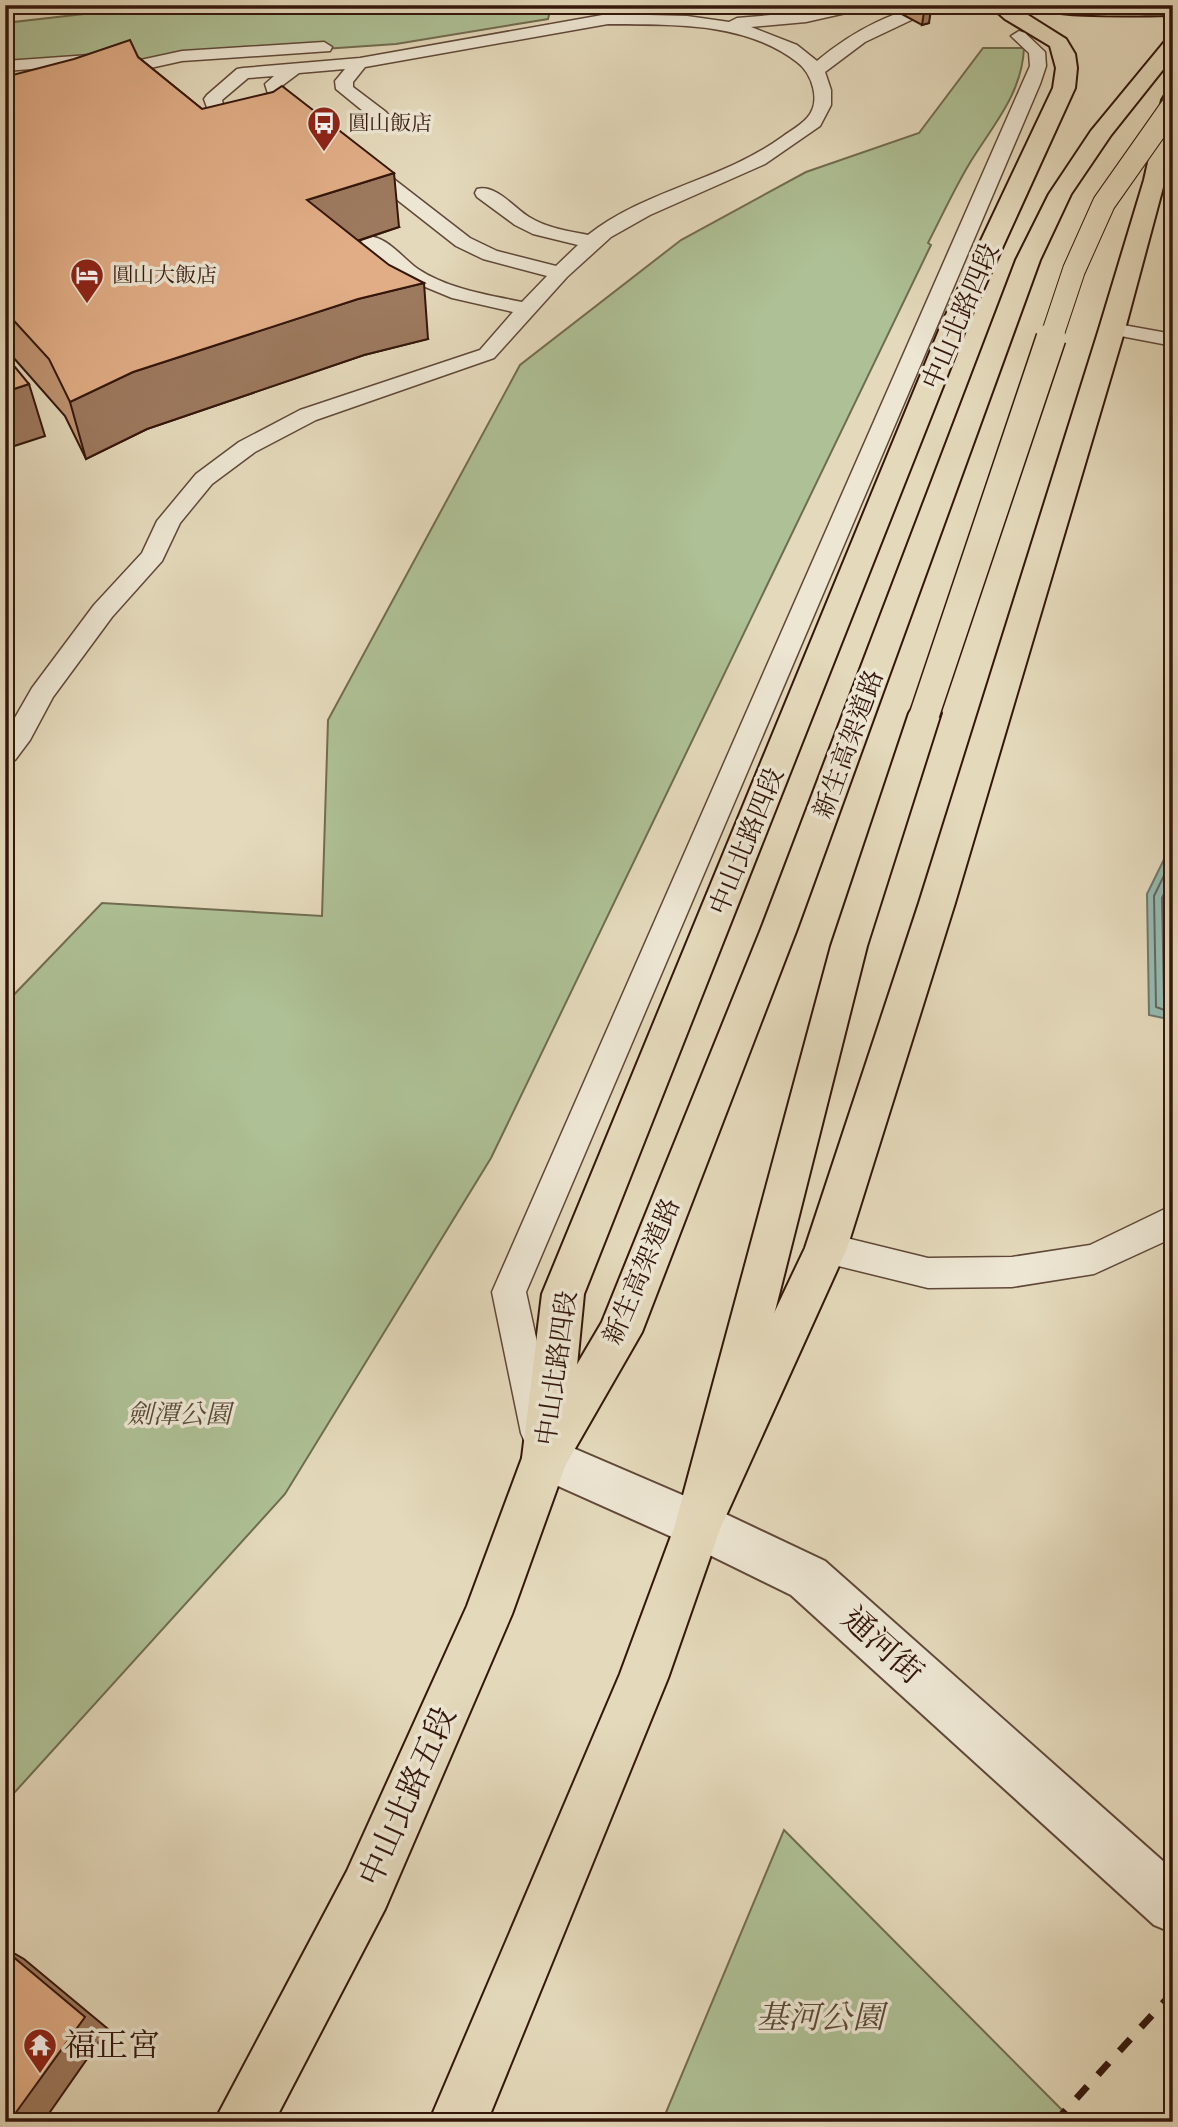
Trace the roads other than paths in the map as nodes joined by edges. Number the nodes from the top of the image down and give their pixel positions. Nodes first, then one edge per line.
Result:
1 (862, 5) edge
2 (935, 5) edge
3 (999, 5) edge
4 (1040, 5) edge
5 (1173, 9) edge
6 (715, 24) junction
7 (538, 30) junction
8 (1019, 36) dead end
9 (376, 43) dead end
10 (1173, 44) edge
11 (335, 46) dead end
12 (182, 56) junction
13 (360, 63) junction
14 (5, 66) edge
15 (294, 68) junction
16 (817, 70) junction
17 (243, 73) junction
18 (217, 75) dead end
19 (167, 77) edge
20 (76, 78) edge
21 (104, 89) edge
22 (1173, 103) edge
23 (380, 116) dead end
24 (257, 147) edge
25 (484, 193) dead end
26 (371, 241) edge
27 (592, 242) junction
28 (560, 273) junction
29 (525, 309) junction
30 (1112, 329) junction
31 (1173, 340) edge
32 (5, 752) edge
33 (1173, 1219) edge
34 (826, 1248) junction
35 (545, 1458) junction
36 (698, 1525) junction
37 (1173, 1906) edge
38 (243, 2122) edge
39 (458, 2122) edge

1 - 6 lane
2 - 16 lane
3 - 35 main road, 中山北路四段
4 - 5 main road
6 - 7 lane
6 - 16 lane
7 - 9 lane
7 - 13 lane
8 - 35 lane, 中山北路四段
10 - 35 main road, 新生高架道路
11 - 12 lane
12 - 14 lane
12 - 20 lane
13 - 15 lane
13 - 23 lane
15 - 17 lane
15 - 28 lane
16 - 27 lane
17 - 18 lane
17 - 24 lane
19 - 21 lane
22 - 30 main road
22 - 36 main road, bridge
25 - 27 lane
26 - 29 lane
27 - 28 lane
28 - 29 lane
29 - 32 lane
30 - 31 lane
30 - 34 main road
33 - 34 lane
34 - 36 main road
35 - 36 street, 通河街
35 - 38 main road, 中山北路五段
36 - 37 street, 通河街
36 - 39 main road

